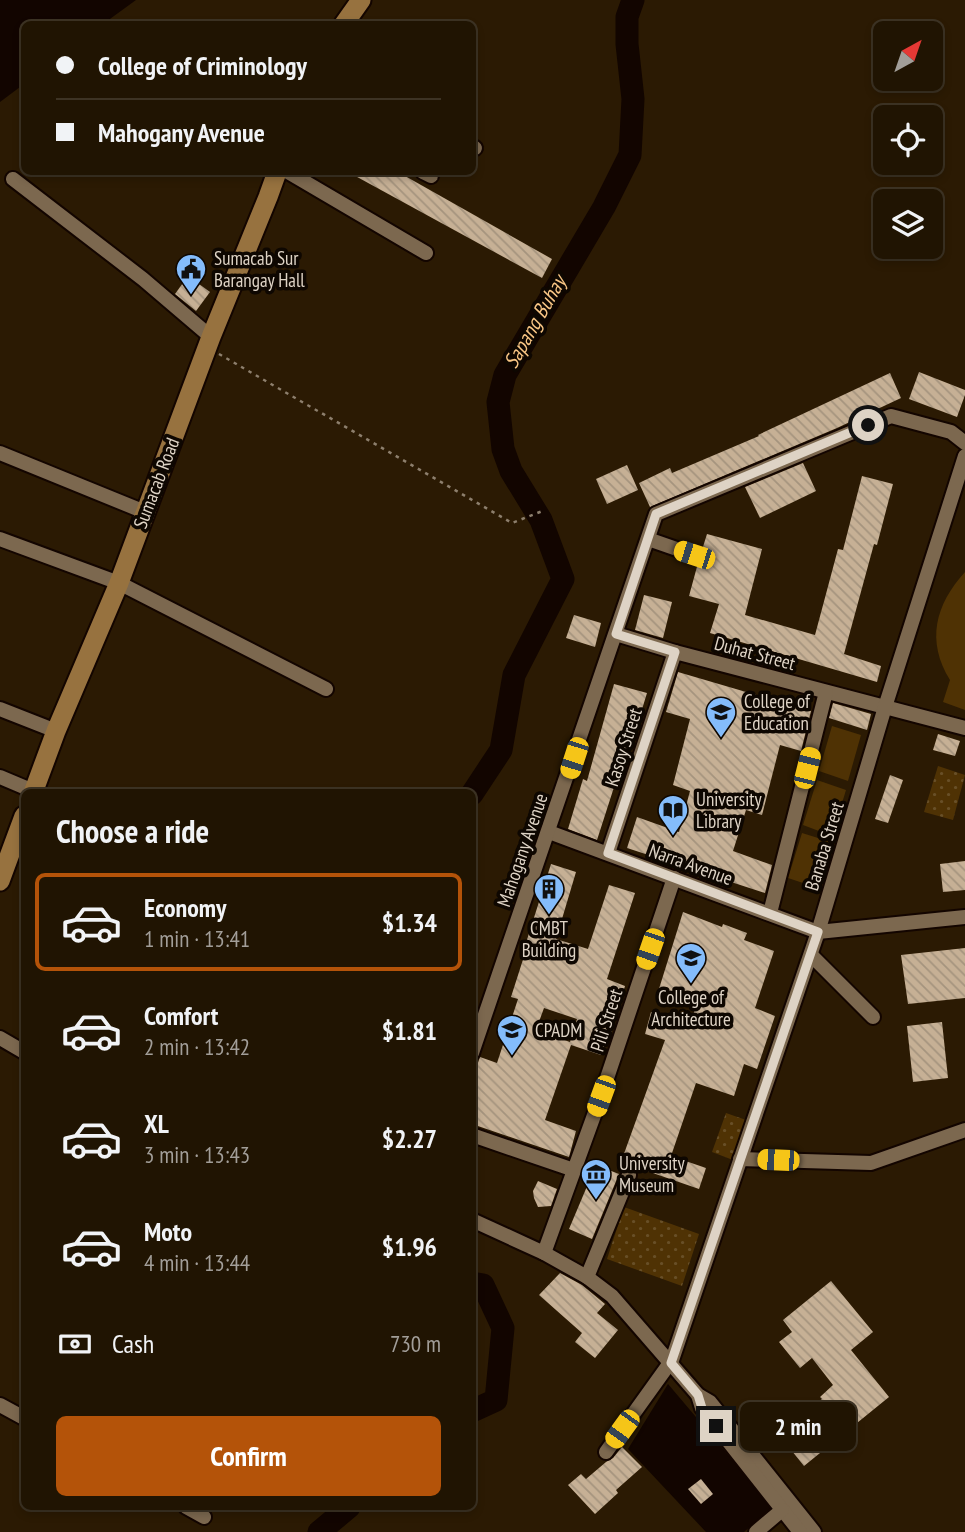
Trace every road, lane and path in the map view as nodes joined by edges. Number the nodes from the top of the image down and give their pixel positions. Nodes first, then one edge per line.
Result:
1 (361, 0) edge
2 (347, 21) edge
3 (275, 175) edge
4 (293, 175) edge
5 (13, 179) dead end
6 (426, 253) dead end
7 (209, 342) junction
8 (965, 443) edge
9 (0, 453) edge
10 (965, 456) edge
11 (545, 510) dead end
12 (145, 512) junction
13 (0, 539) edge
14 (648, 539) junction
15 (694, 555) dead end
16 (118, 583) junction
17 (616, 634) junction
18 (675, 652) junction
19 (326, 689) dead end
20 (826, 692) junction
21 (885, 707) junction
22 (0, 709) edge
23 (965, 728) edge
24 (56, 731) junction
25 (0, 777) edge
26 (28, 789) edge
27 (36, 789) edge
28 (21, 824) edge
29 (549, 832) junction
30 (608, 853) junction
31 (674, 878) junction
32 (0, 881) edge
33 (770, 913) junction
34 (965, 917) edge
35 (818, 932) junction
36 (811, 955) junction
37 (873, 1017) dead end
38 (0, 1038) edge
39 (476, 1042) edge
40 (21, 1050) edge
41 (965, 1130) edge
42 (476, 1136) edge
43 (740, 1159) junction
44 (574, 1170) junction
45 (629, 1175) dead end
46 (476, 1222) edge
47 (544, 1252) junction
48 (587, 1277) junction
49 (671, 1363) junction
50 (698, 1395) junction
51 (0, 1405) edge
52 (21, 1416) edge
53 (606, 1452) dead end
54 (191, 1510) edge
55 (782, 1510) junction
56 (204, 1517) dead end
57 (805, 1530) edge
58 (757, 1532) edge

1 - 2 main road
3 - 7 main road, Sumacab Road
4 - 6 street
5 - 7 street
7 - 11 path
7 - 12 main road, Sumacab Road
8 - 14 street, Mahogany Avenue
9 - 12 street
10 - 21 street, Banaba Street
12 - 16 main road, Sumacab Road
13 - 16 street
14 - 15 street
14 - 17 street, Mahogany Avenue
16 - 19 street
16 - 24 main road, Sumacab Road
17 - 18 street, Duhat Street
17 - 29 street, Mahogany Avenue
18 - 20 street, Duhat Street
18 - 30 street, Kasoy Street
20 - 21 street, Duhat Street
20 - 33 street
21 - 23 street, Duhat Street
21 - 35 street, Banaba Street
22 - 24 street
24 - 27 main road, Sumacab Road
25 - 26 street
28 - 32 main road
29 - 30 street, Narra Avenue
29 - 39 street, Mahogany Avenue
30 - 31 street, Narra Avenue
31 - 33 street, Narra Avenue
31 - 44 street, Pili Street
33 - 35 street, Narra Avenue
34 - 35 street
35 - 36 street, Banaba Street
36 - 37 street
36 - 43 street, Banaba Street
38 - 40 street
41 - 43 street
42 - 44 street
43 - 49 street, Banaba Street
44 - 47 street, Pili Street
45 - 48 street
46 - 47 street
47 - 48 street
48 - 49 street
49 - 50 street
49 - 53 street, Banaba Street
50 - 55 street
50 - 57 street
51 - 52 street
54 - 56 street
55 - 57 street
55 - 58 street

